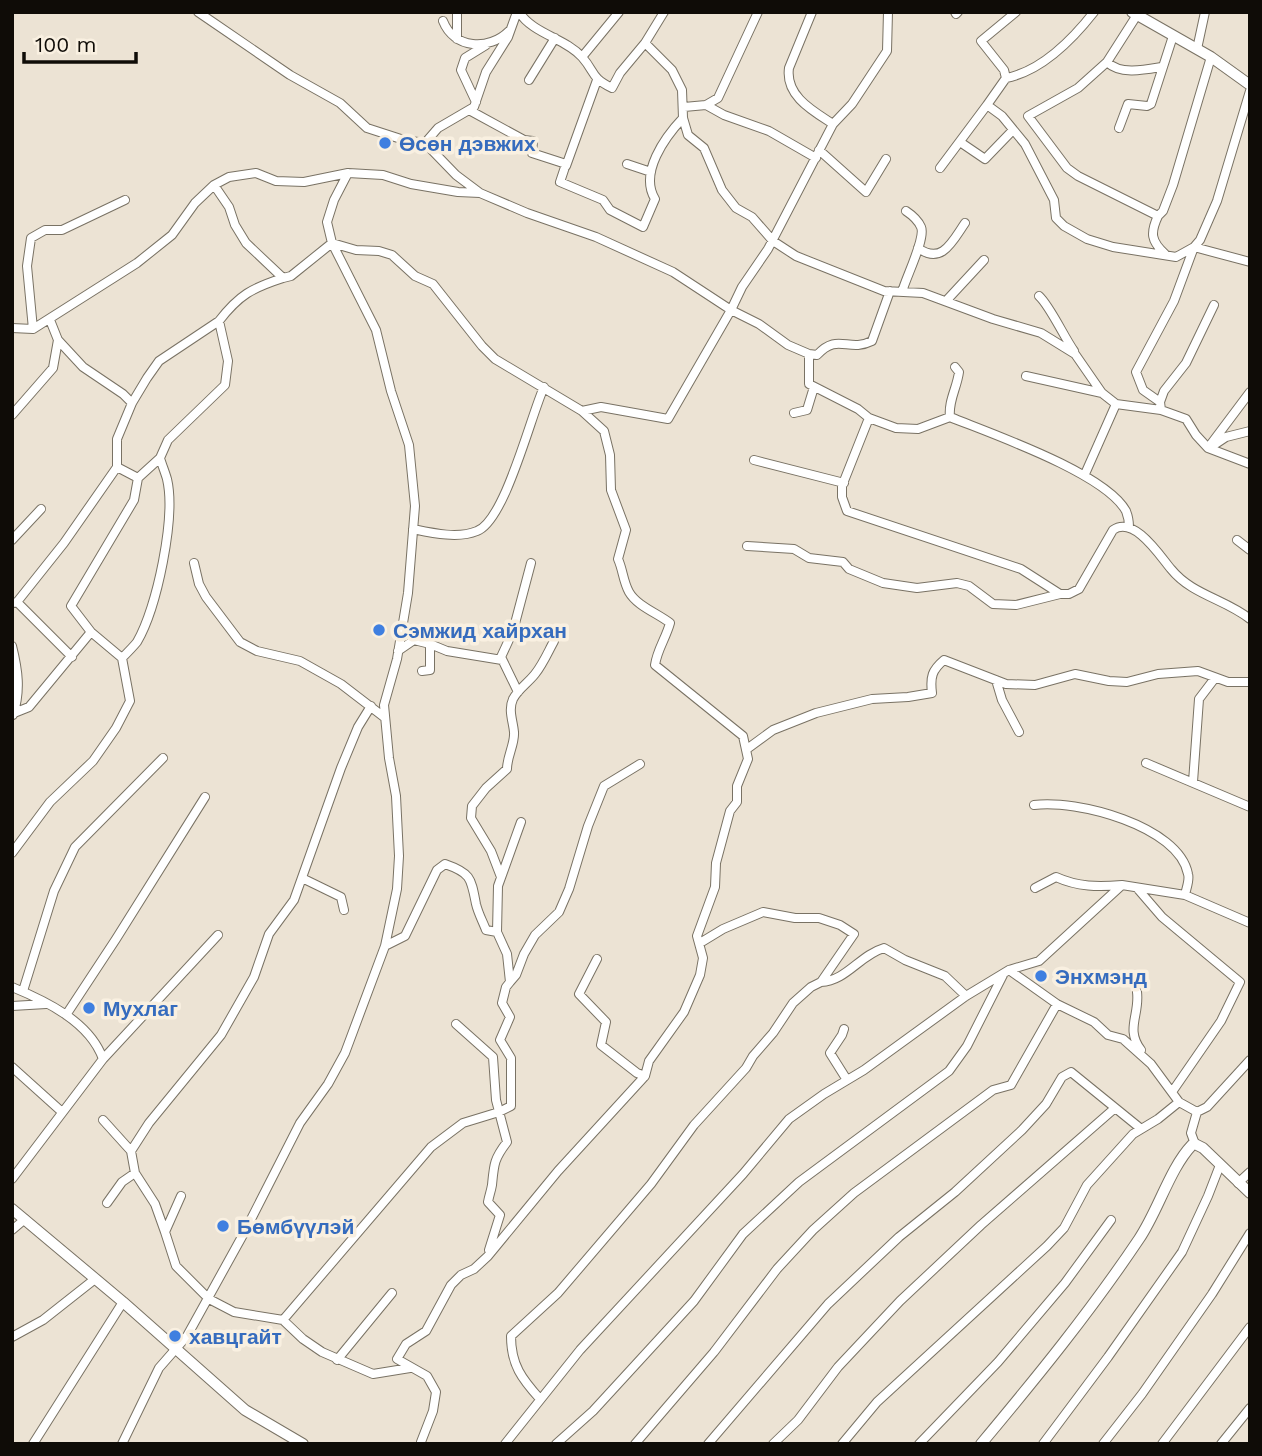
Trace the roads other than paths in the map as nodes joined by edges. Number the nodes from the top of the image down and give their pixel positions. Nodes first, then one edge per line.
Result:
1 (198, 12) edge
2 (457, 12) edge
3 (518, 12) edge
4 (619, 12) edge
5 (664, 12) edge
6 (758, 12) edge
7 (812, 12) edge
8 (888, 12) edge
9 (1016, 12) edge
10 (1094, 12) edge
11 (1205, 12) edge
12 (1134, 14) edge
13 (443, 20) dead end
14 (513, 26) junction
15 (1173, 36) junction
16 (555, 38) junction
17 (458, 40) junction
18 (645, 43) junction
19 (488, 44) junction
20 (1197, 49) junction
21 (582, 57) junction
22 (1211, 57) junction
23 (1107, 62) junction
24 (463, 63) junction
25 (1161, 67) junction
26 (1006, 78) junction
27 (530, 80) dead end
28 (597, 80) junction
29 (1250, 85) edge
30 (1250, 91) edge
31 (476, 102) junction
32 (986, 104) junction
33 (706, 106) junction
34 (684, 107) junction
35 (469, 110) junction
36 (683, 118) junction
37 (834, 124) junction
38 (1119, 128) dead end
39 (1013, 130) junction
40 (960, 142) junction
41 (425, 143) junction
42 (818, 154) junction
43 (886, 159) dead end
44 (627, 164) dead end
45 (940, 168) dead end
46 (651, 172) junction
47 (348, 173) junction
48 (214, 184) junction
49 (558, 186) junction
50 (480, 193) junction
51 (125, 200) dead end
52 (906, 211) dead end
53 (1158, 216) junction
54 (965, 223) dead end
55 (773, 241) junction
56 (332, 243) junction
57 (1194, 247) junction
58 (918, 248) junction
59 (1166, 255) junction
60 (984, 260) dead end
61 (1250, 262) edge
62 (283, 278) junction
63 (890, 291) junction
64 (902, 292) junction
65 (1039, 296) dead end
66 (946, 301) junction
67 (1214, 306) dead end
68 (732, 310) junction
69 (50, 320) junction
70 (219, 321) junction
71 (12, 328) edge
72 (33, 329) junction
73 (58, 340) junction
74 (809, 354) junction
75 (1075, 354) junction
76 (954, 367) dead end
77 (1026, 376) dead end
78 (544, 387) junction
79 (814, 387) junction
80 (1250, 392) edge
81 (1103, 394) junction
82 (132, 403) junction
83 (1116, 404) junction
84 (1161, 406) junction
85 (582, 411) junction
86 (794, 413) dead end
87 (12, 415) edge
88 (950, 417) junction
89 (869, 418) junction
90 (1250, 431) edge
91 (1208, 448) junction
92 (160, 458) junction
93 (754, 460) dead end
94 (1250, 464) edge
95 (117, 467) junction
96 (1085, 474) junction
97 (138, 478) junction
98 (844, 482) junction
99 (40, 509) dead end
100 (1129, 527) junction
101 (413, 529) junction
102 (12, 540) edge
103 (1237, 540) dead end
104 (747, 545) dead end
105 (1250, 550) edge
106 (194, 563) dead end
107 (531, 563) dead end
108 (1060, 594) junction
109 (15, 603) edge
110 (1250, 619) edge
111 (91, 632) junction
112 (553, 636) dead end
113 (430, 643) junction
114 (12, 646) edge
115 (398, 651) junction
116 (72, 657) junction
117 (122, 658) junction
118 (502, 660) junction
119 (422, 671) dead end
120 (1215, 678) junction
121 (996, 680) junction
122 (1250, 682) edge
123 (518, 692) junction
124 (371, 706) junction
125 (13, 715) edge
126 (384, 717) junction
127 (1019, 732) dead end
128 (747, 749) junction
129 (163, 758) dead end
130 (1146, 763) dead end
131 (640, 764) dead end
132 (1193, 782) junction
133 (205, 797) dead end
134 (1034, 805) dead end
135 (1250, 807) edge
136 (521, 822) dead end
137 (12, 853) edge
138 (501, 877) junction
139 (302, 878) junction
140 (1122, 885) junction
141 (1035, 888) dead end
142 (1138, 888) junction
143 (1185, 895) junction
144 (344, 910) dead end
145 (1250, 923) edge
146 (497, 932) junction
147 (218, 935) dead end
148 (700, 943) junction
149 (384, 946) junction
150 (597, 959) dead end
151 (1006, 972) junction
152 (510, 982) junction
153 (821, 982) junction
154 (12, 987) edge
155 (23, 992) junction
156 (1137, 992) dead end
157 (966, 996) junction
158 (46, 1004) junction
159 (1057, 1004) junction
160 (12, 1006) edge
161 (66, 1015) junction
162 (456, 1024) dead end
163 (844, 1029) dead end
164 (103, 1059) junction
165 (1250, 1060) edge
166 (1151, 1064) junction
167 (12, 1067) edge
168 (645, 1076) junction
169 (847, 1080) junction
170 (1172, 1092) junction
171 (1179, 1102) junction
172 (1115, 1108) junction
173 (62, 1112) junction
174 (499, 1112) junction
175 (1197, 1112) junction
176 (103, 1120) dead end
177 (1140, 1128) junction
178 (1195, 1144) junction
179 (131, 1151) junction
180 (1220, 1165) junction
181 (135, 1172) junction
182 (1250, 1172) edge
183 (12, 1179) edge
184 (1238, 1184) junction
185 (1250, 1193) edge
186 (181, 1196) dead end
187 (107, 1203) dead end
188 (12, 1209) edge
189 (25, 1219) junction
190 (1111, 1220) dead end
191 (12, 1230) edge
192 (165, 1232) junction
193 (1250, 1233) edge
194 (488, 1256) junction
195 (95, 1279) junction
196 (392, 1293) dead end
197 (209, 1299) junction
198 (123, 1302) junction
199 (283, 1320) junction
200 (1250, 1328) edge
201 (12, 1337) edge
202 (176, 1348) junction
203 (337, 1360) junction
204 (410, 1367) junction
205 (540, 1399) junction
206 (1250, 1408) edge
207 (420, 1443) edge
208 (33, 1444) edge
209 (122, 1444) edge
210 (303, 1444) edge
211 (505, 1444) edge
212 (556, 1444) edge
213 (635, 1444) edge
214 (708, 1444) edge
215 (773, 1444) edge
216 (842, 1444) edge
217 (919, 1444) edge
218 (981, 1444) edge
219 (1043, 1444) edge
220 (1103, 1444) edge
221 (1162, 1444) edge
222 (1222, 1444) edge

1 - 41 street
2 - 17 street
3 - 14 street
3 - 16 street
4 - 21 street
5 - 18 street
6 - 33 street
7 - 37 street
8 - 37 street
9 - 26 street
10 - 26 street
11 - 20 street
12 - 15 main road
12 - 23 street
13 - 17 street
14 - 19 street
14 - 31 street
15 - 20 main road
15 - 25 street
16 - 21 street
16 - 27 street
17 - 19 street
17 - 24 street
18 - 28 street
18 - 34 street
19 - 24 street
20 - 22 main road
21 - 28 street
22 - 29 main road
22 - 53 street
23 - 25 street
23 - 53 street
24 - 31 street
25 - 38 street
26 - 32 street
28 - 49 street
30 - 57 street
31 - 35 street
32 - 39 street
32 - 40 street
33 - 34 street
33 - 42 street
34 - 36 street
35 - 41 street
35 - 49 street
36 - 46 street
36 - 55 street
37 - 42 street
39 - 40 street
39 - 59 street
40 - 45 street
41 - 50 street
42 - 43 street
42 - 55 street
44 - 46 street
46 - 49 street
47 - 48 street
47 - 50 street
47 - 56 street
48 - 62 street
48 - 69 street
50 - 68 street
51 - 72 street
52 - 58 street
53 - 59 street
54 - 58 street
55 - 63 street
55 - 68 street
56 - 62 street
56 - 78 street
56 - 101 street
57 - 59 street
57 - 61 street
57 - 84 street
58 - 64 street
60 - 66 street
62 - 70 street
63 - 64 street
63 - 74 street
64 - 66 street
65 - 75 street
66 - 75 street
67 - 84 street
68 - 74 street
68 - 85 street
69 - 72 street
69 - 73 street
70 - 82 street
70 - 92 street
71 - 72 street
73 - 82 street
73 - 87 street
74 - 79 street
75 - 81 street
76 - 88 street
77 - 81 street
78 - 85 street
78 - 101 street
79 - 86 street
79 - 89 street
80 - 91 street
81 - 83 street
82 - 95 street
83 - 84 street
83 - 96 street
84 - 91 street
85 - 128 street
88 - 89 street
88 - 96 street
89 - 98 street
90 - 91 street
91 - 94 street
92 - 97 street
92 - 117 street
93 - 98 street
95 - 97 street
95 - 109 street
96 - 100 street
97 - 111 street
98 - 108 street
99 - 102 street
100 - 108 street
100 - 110 street
101 - 115 street
103 - 105 street
104 - 108 street
106 - 124 street
107 - 118 street
109 - 116 street
111 - 116 street
111 - 117 street
112 - 123 street
113 - 115 street
113 - 118 street
113 - 119 street
114 - 125 street
115 - 126 street
116 - 125 street
117 - 137 street
118 - 123 street
120 - 121 street
120 - 122 street
120 - 132 street
121 - 127 street
121 - 128 street
123 - 138 street
124 - 126 street
124 - 139 street
126 - 149 street
128 - 148 street
129 - 155 street
130 - 132 street
131 - 152 street
132 - 135 street
133 - 161 street
134 - 143 street
136 - 138 street
138 - 146 street
139 - 144 street
139 - 179 street
140 - 141 street
140 - 142 street
140 - 151 street
142 - 143 street
142 - 170 street
143 - 145 street
146 - 149 street
146 - 152 street
147 - 164 street
148 - 153 street
148 - 168 street
149 - 197 street
150 - 168 street
151 - 157 street
151 - 159 street
151 - 212 street
152 - 174 street
153 - 157 street
153 - 205 street
154 - 155 street
155 - 158 street
156 - 166 street
157 - 169 street
158 - 160 street
158 - 161 street
159 - 166 street
159 - 213 street
161 - 164 street
162 - 174 street
163 - 169 street
164 - 173 street
165 - 175 street
166 - 170 street
167 - 173 street
168 - 194 street
169 - 205 street
170 - 171 street
171 - 175 street
171 - 177 street
172 - 177 street
172 - 214 street
172 - 215 street
173 - 183 street
174 - 194 street
174 - 199 street
175 - 178 street
176 - 179 street
177 - 216 street
178 - 180 main road
178 - 218 main road
179 - 181 street
180 - 184 main road
180 - 219 street
181 - 187 street
181 - 192 street
182 - 184 street
184 - 185 main road
186 - 192 street
188 - 189 main road
189 - 191 street
189 - 195 main road
190 - 217 street
192 - 197 street
193 - 220 street
194 - 204 street
195 - 198 main road
195 - 201 street
196 - 203 street
197 - 199 street
197 - 202 street
198 - 202 main road
198 - 208 street
199 - 203 street
200 - 221 street
202 - 209 street
202 - 210 main road
203 - 204 street
204 - 207 street
205 - 211 street
206 - 222 street

